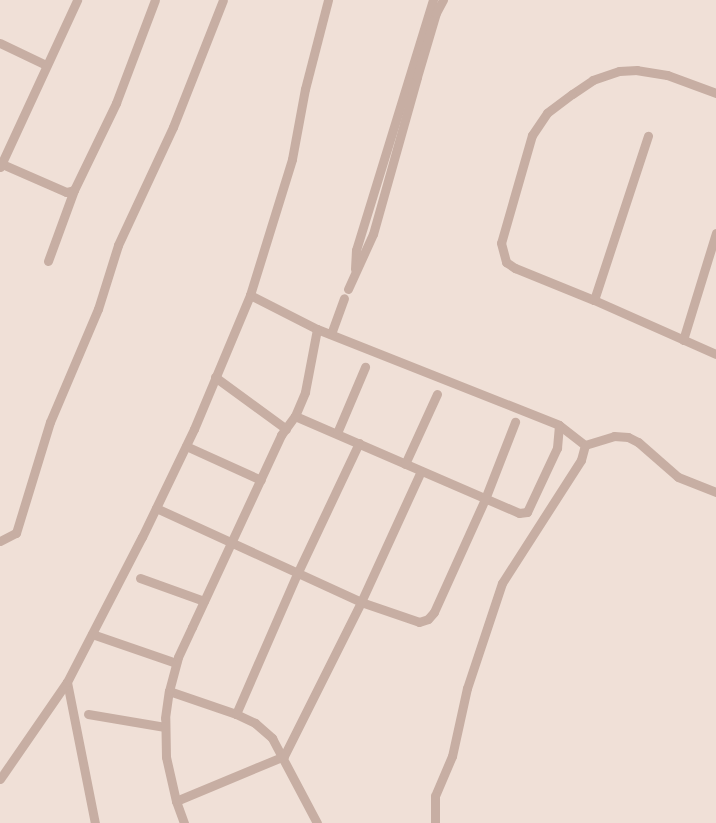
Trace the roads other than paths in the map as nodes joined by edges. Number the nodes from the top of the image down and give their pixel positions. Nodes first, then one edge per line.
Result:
1 (77, 0) edge
2 (155, 0) edge
3 (224, 0) edge
4 (328, 0) edge
5 (433, 0) edge
6 (444, 0) edge
7 (0, 43) edge
8 (46, 65) junction
9 (716, 93) edge
10 (407, 96) junction
11 (648, 136) dead end
12 (0, 164) edge
13 (74, 190) junction
14 (716, 233) edge
15 (48, 261) dead end
16 (348, 289) dead end
17 (250, 295) junction
18 (344, 298) dead end
19 (594, 300) junction
20 (317, 329) junction
21 (331, 334) junction
22 (683, 340) junction
23 (716, 354) edge
24 (365, 368) dead end
25 (215, 377) junction
26 (437, 394) dead end
27 (295, 416) junction
28 (515, 422) dead end
29 (558, 425) junction
30 (286, 429) junction
31 (337, 433) junction
32 (359, 443) junction
33 (585, 445) junction
34 (186, 446) junction
35 (405, 464) junction
36 (421, 471) junction
37 (261, 480) junction
38 (716, 492) edge
39 (485, 499) junction
40 (156, 508) junction
41 (0, 541) edge
42 (232, 541) junction
43 (297, 574) junction
44 (140, 578) dead end
45 (204, 601) junction
46 (361, 602) junction
47 (92, 634) junction
48 (176, 663) junction
49 (67, 682) junction
50 (169, 691) junction
51 (88, 714) dead end
52 (236, 714) junction
53 (165, 727) junction
54 (284, 756) junction
55 (0, 779) edge
56 (176, 801) junction
57 (95, 823) edge
58 (184, 823) edge
59 (317, 823) edge
60 (435, 823) edge

1 - 8 street
2 - 13 street
3 - 41 street
4 - 17 street
5 - 10 street
6 - 10 street
7 - 8 street
8 - 12 street
9 - 19 street
10 - 16 street
11 - 19 street
12 - 13 street
13 - 15 street
14 - 22 street
17 - 20 street
17 - 25 street
18 - 21 street
19 - 22 street
20 - 21 street
20 - 27 street
21 - 29 street
22 - 23 street
24 - 31 street
25 - 30 street
25 - 34 street
26 - 35 street
27 - 30 street
27 - 31 street
28 - 39 street
29 - 33 street
29 - 39 street
30 - 37 street
31 - 32 street
32 - 35 street
32 - 43 street
33 - 38 street
33 - 60 street
34 - 37 street
34 - 40 street
35 - 36 street
36 - 39 street
36 - 46 street
37 - 42 street
39 - 46 street
40 - 42 street
40 - 47 street
42 - 43 street
42 - 45 street
43 - 46 street
43 - 52 street
44 - 45 street
45 - 48 street
46 - 54 street
47 - 48 street
47 - 49 street
48 - 50 street
49 - 55 street
49 - 57 street
50 - 52 street
50 - 53 street
51 - 53 street
52 - 54 street
53 - 56 street
54 - 56 street
54 - 59 street
56 - 58 street

